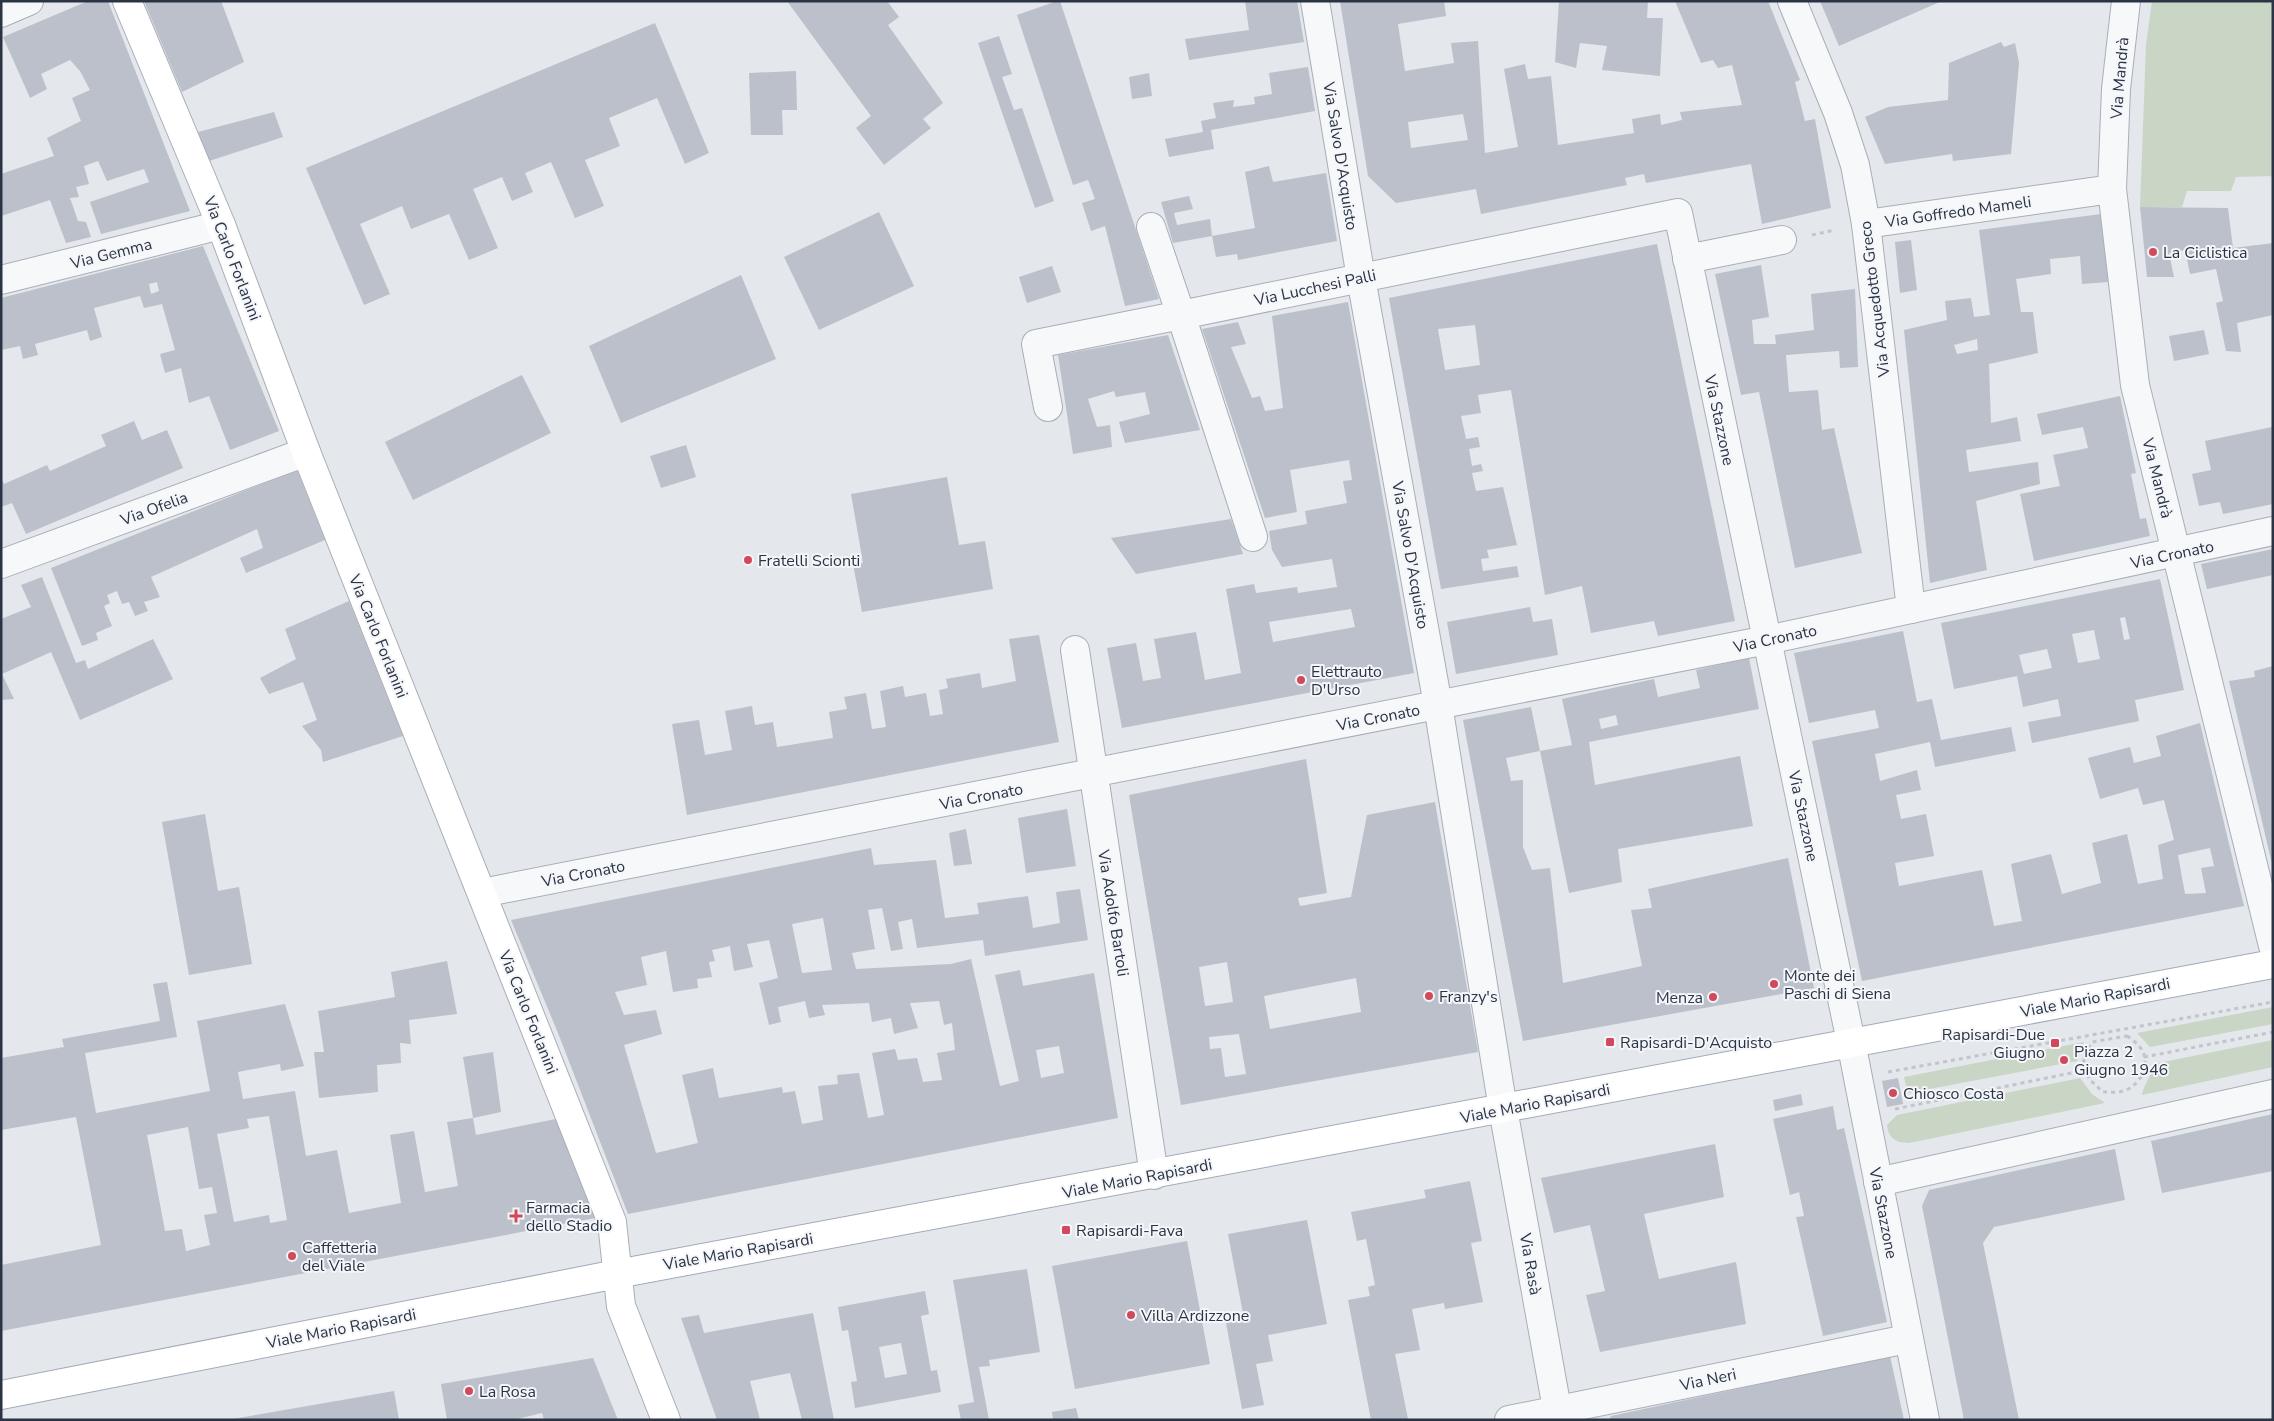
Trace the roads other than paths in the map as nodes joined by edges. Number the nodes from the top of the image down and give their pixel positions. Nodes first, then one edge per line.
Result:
1 (29, 1) edge
2 (127, 1) edge
3 (1315, 1) edge
4 (1792, 1) edge
5 (2126, 1) edge
6 (1, 13) edge
7 (2112, 189) junction
8 (1678, 213) joint
9 (1866, 224) junction
10 (221, 225) junction
11 (1151, 227) dead end
12 (1782, 240) road end
13 (1687, 259) junction
14 (1361, 278) junction
15 (1, 280) edge
16 (1181, 315) junction
17 (1048, 408) dead end
18 (306, 452) junction
19 (2273, 531) edge
20 (1253, 537) dead end
21 (2177, 553) junction
22 (1, 564) edge
23 (1911, 609) junction
24 (1767, 640) junction
25 (1074, 650) dead end
26 (1438, 705) junction
27 (1093, 774) junction
28 (482, 893) junction
29 (2273, 946) edge
30 (2273, 964) edge
31 (1851, 1042) junction
32 (2273, 1094) edge
33 (1503, 1109) junction
34 (1154, 1175) junction
35 (1878, 1182) junction
36 (617, 1274) junction
37 (1907, 1338) junction
38 (1, 1395) edge
39 (1558, 1415) edge
40 (666, 1420) edge
41 (1509, 1420) edge
42 (1925, 1420) edge

1 - 6 street
2 - 10 main road, Via Carlo Forlanini
3 - 14 street, Via Salvo D'Acquisto
4 - 9 street, Via Acquedotto Greco
5 - 7 street, Via Mandrà
7 - 9 street, Via Goffredo Mameli
7 - 21 street, Via Mandrà
8 - 13 street, Via Stazzone
8 - 14 street, Via Lucchesi Palli
9 - 23 street, Via Acquedotto Greco
10 - 15 street, Via Gemma
10 - 18 main road, Via Carlo Forlanini
11 - 16 street
12 - 13 street
13 - 24 street, Via Stazzone
14 - 16 street, Via Lucchesi Palli
14 - 26 street, Via Salvo D'Acquisto
16 - 17 street, Via Lucchesi Palli
16 - 20 street
18 - 22 street, Via Ofelia
18 - 28 main road, Via Carlo Forlanini
19 - 21 street, Via Cronato
21 - 23 street, Via Cronato
21 - 29 street, Via Mandrà
23 - 24 street, Via Cronato
24 - 26 street, Via Cronato
24 - 31 street, Via Stazzone
25 - 27 street, Via Adolfo Bartoli
26 - 27 street, Via Cronato
26 - 33 street, Via Salvo D'Acquisto
27 - 28 street, Via Cronato
27 - 34 street, Via Adolfo Bartoli
28 - 36 main road, Via Carlo Forlanini
30 - 31 main road, Viale Mario Rapisardi
31 - 33 main road, Viale Mario Rapisardi
31 - 35 street, Via Stazzone
32 - 35 street
33 - 34 main road, Viale Mario Rapisardi
33 - 39 street, Via Rasà
34 - 36 main road, Viale Mario Rapisardi
35 - 37 street, Via Stazzone
36 - 38 main road, Viale Mario Rapisardi
36 - 40 main road, Via Carlo Forlanini
37 - 39 street, Via Neri
37 - 42 street, Via Stazzone
39 - 41 street, Via Neri

